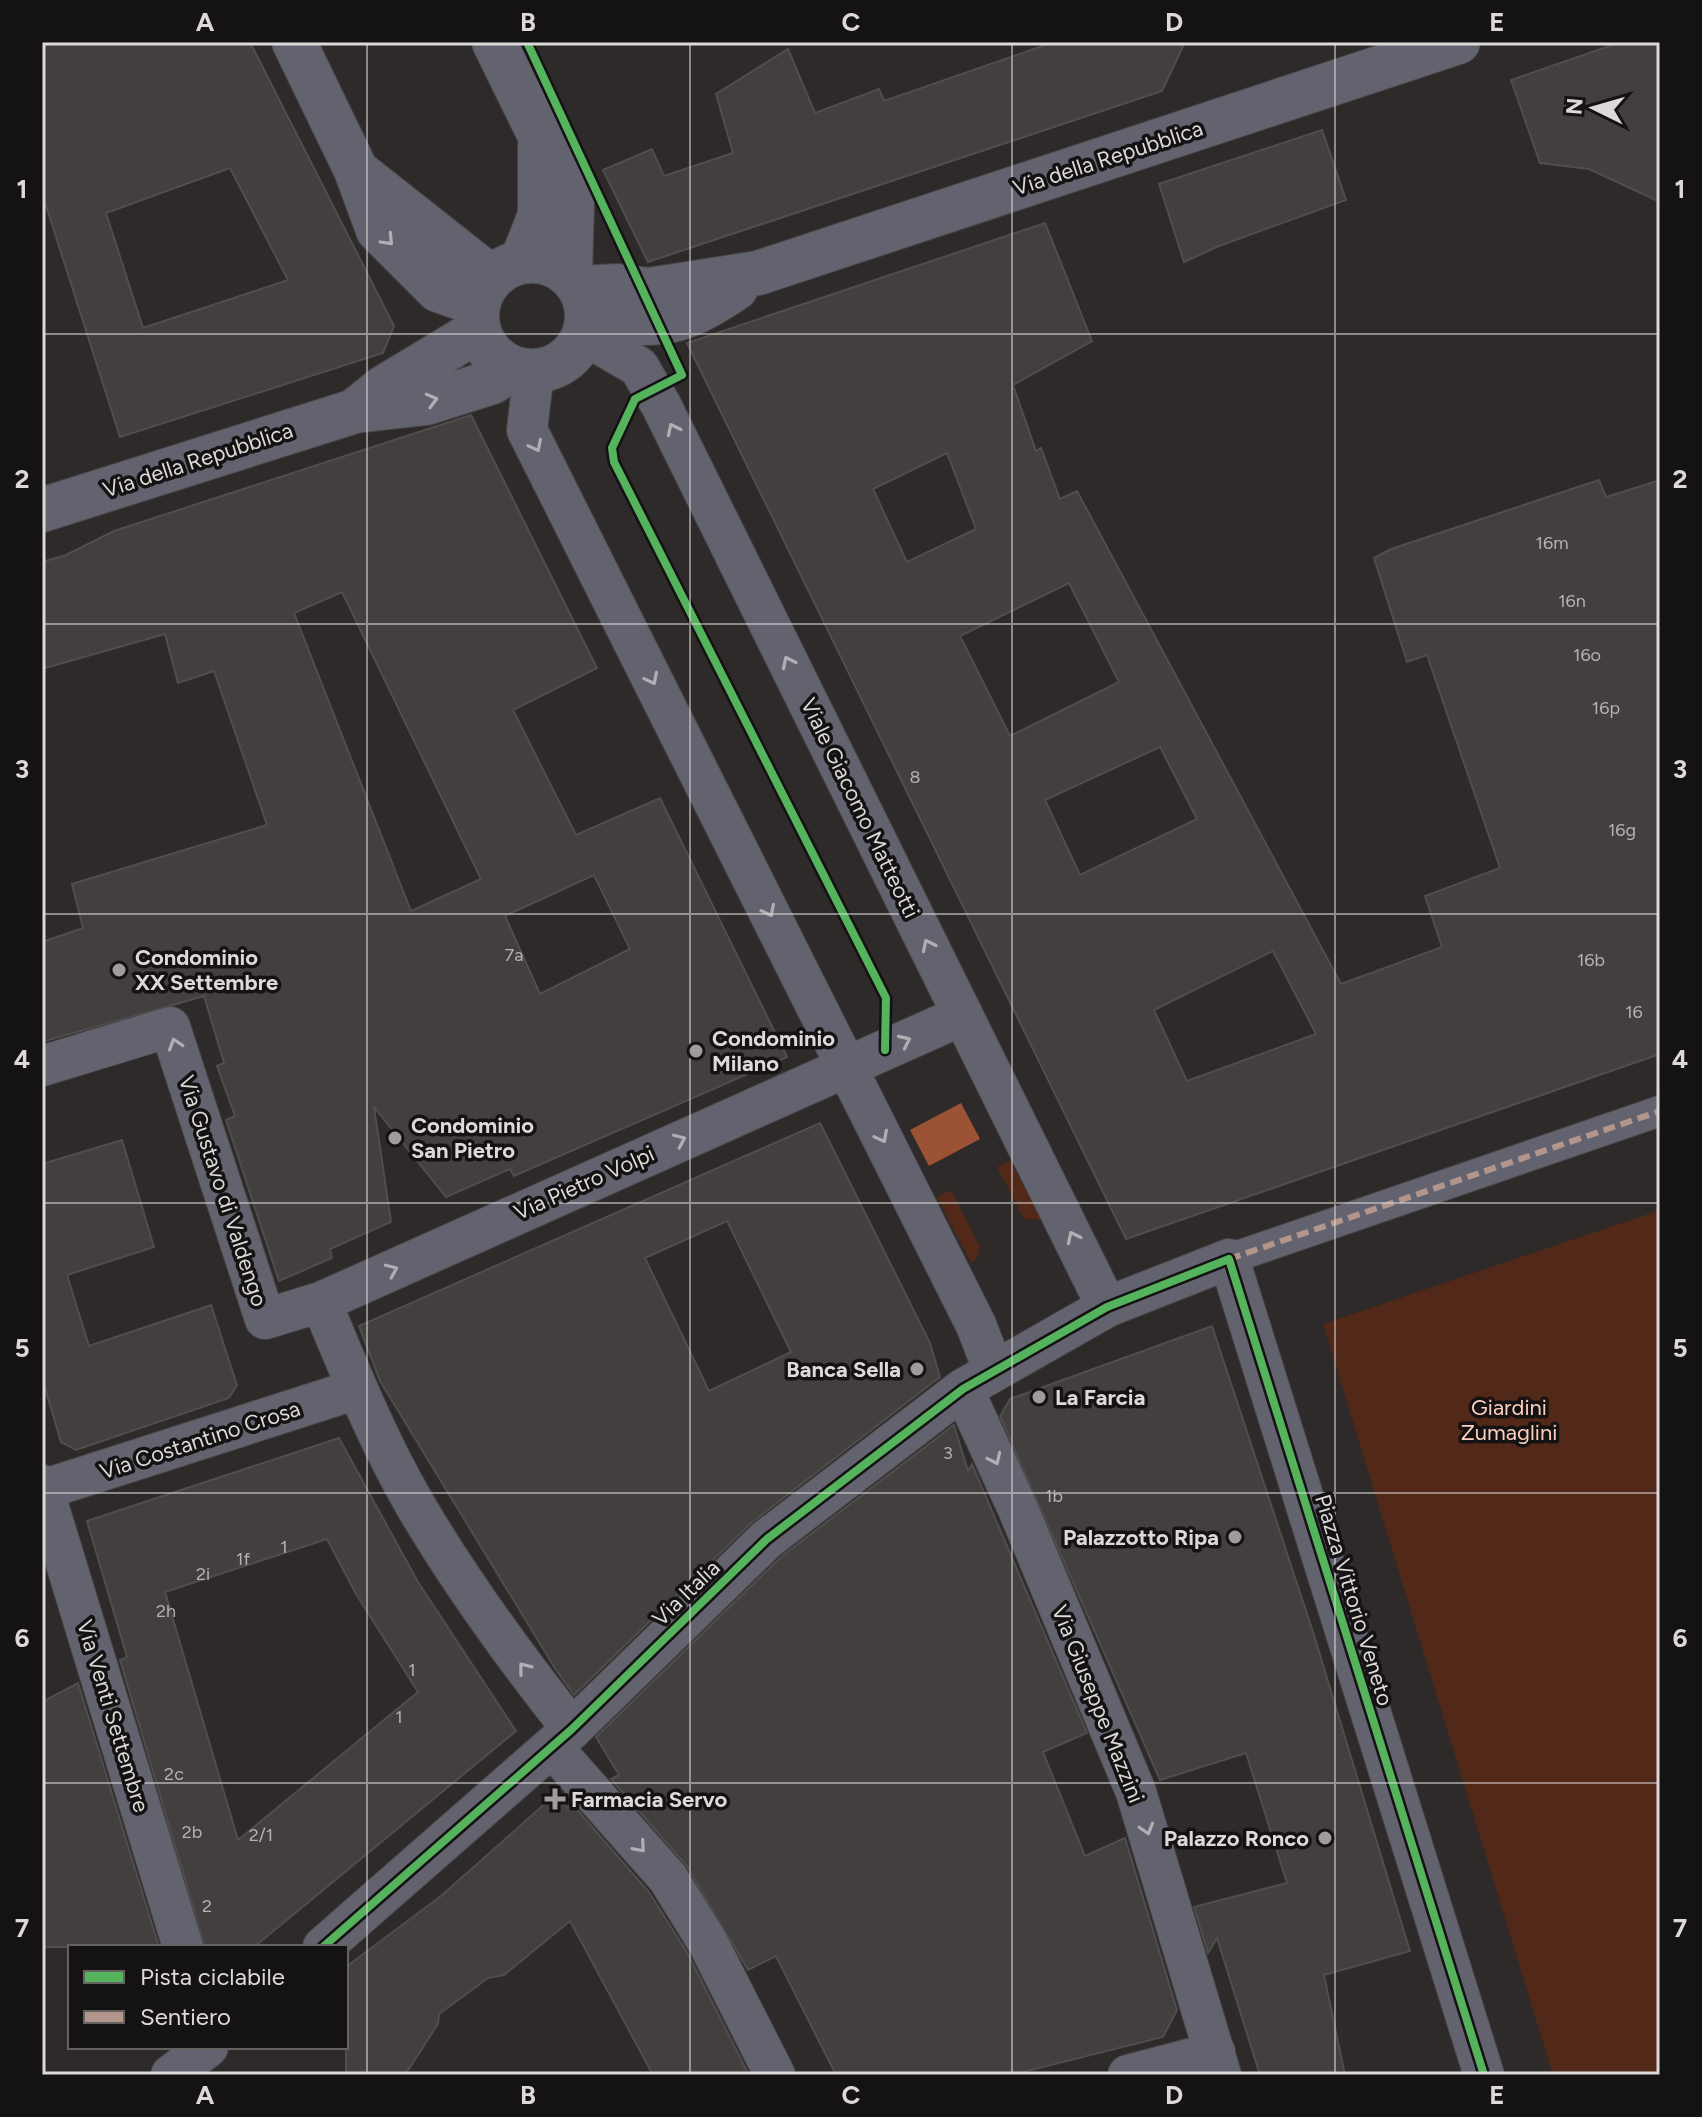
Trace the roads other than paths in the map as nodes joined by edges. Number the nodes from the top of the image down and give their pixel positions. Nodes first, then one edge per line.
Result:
1 (294, 42) edge
2 (494, 42) edge
3 (1458, 42) edge
4 (540, 137) junction
5 (493, 293) junction
6 (580, 304) junction
7 (523, 369) junction
8 (355, 411) junction
9 (42, 510) edge
10 (963, 1015) junction
11 (42, 1066) edge
12 (847, 1068) junction
13 (1660, 1111) edge
14 (1229, 1259) junction
15 (321, 1302) junction
16 (1107, 1307) junction
17 (978, 1379) junction
18 (357, 1389) junction
19 (42, 1489) edge
20 (562, 1738) junction
21 (182, 1945) edge
22 (325, 1945) edge
23 (208, 2049) edge
24 (212, 2049) edge
25 (1218, 2064) edge
26 (171, 2075) edge
27 (222, 2075) edge
28 (775, 2075) edge
29 (1128, 2075) edge
30 (1484, 2075) edge

1 - 5 street
2 - 4 street
3 - 6 street, Via della Repubblica
4 - 5 street
4 - 6 street
5 - 6 street
5 - 7 street
5 - 8 street, Via della Repubblica
6 - 7 street
10 -> 6 street, Viale Giacomo Matteotti
8 -> 7 street, Via della Repubblica
7 -> 12 street
8 - 9 street, Via della Repubblica
12 -> 10 street, Via Pietro Volpi
16 -> 10 street, Viale Giacomo Matteotti
15 -> 11 street, Via Gustavo di Valdengo
15 -> 12 street, Via Pietro Volpi
12 -> 17 street
13 - 14 street
14 - 16 street
14 - 30 street, Piazza Vittorio Veneto
15 - 18 street
16 - 17 street, Via Italia
17 - 20 street, Via Italia
17 -> 25 street, Via Giuseppe Mazzini
18 - 19 street, Via Costantino Crosa
20 -> 18 street
19 - 21 street, Via Venti Settembre
20 - 22 street, Via Italia
20 -> 28 street
23 - 26 street
24 - 27 street
25 - 29 street

